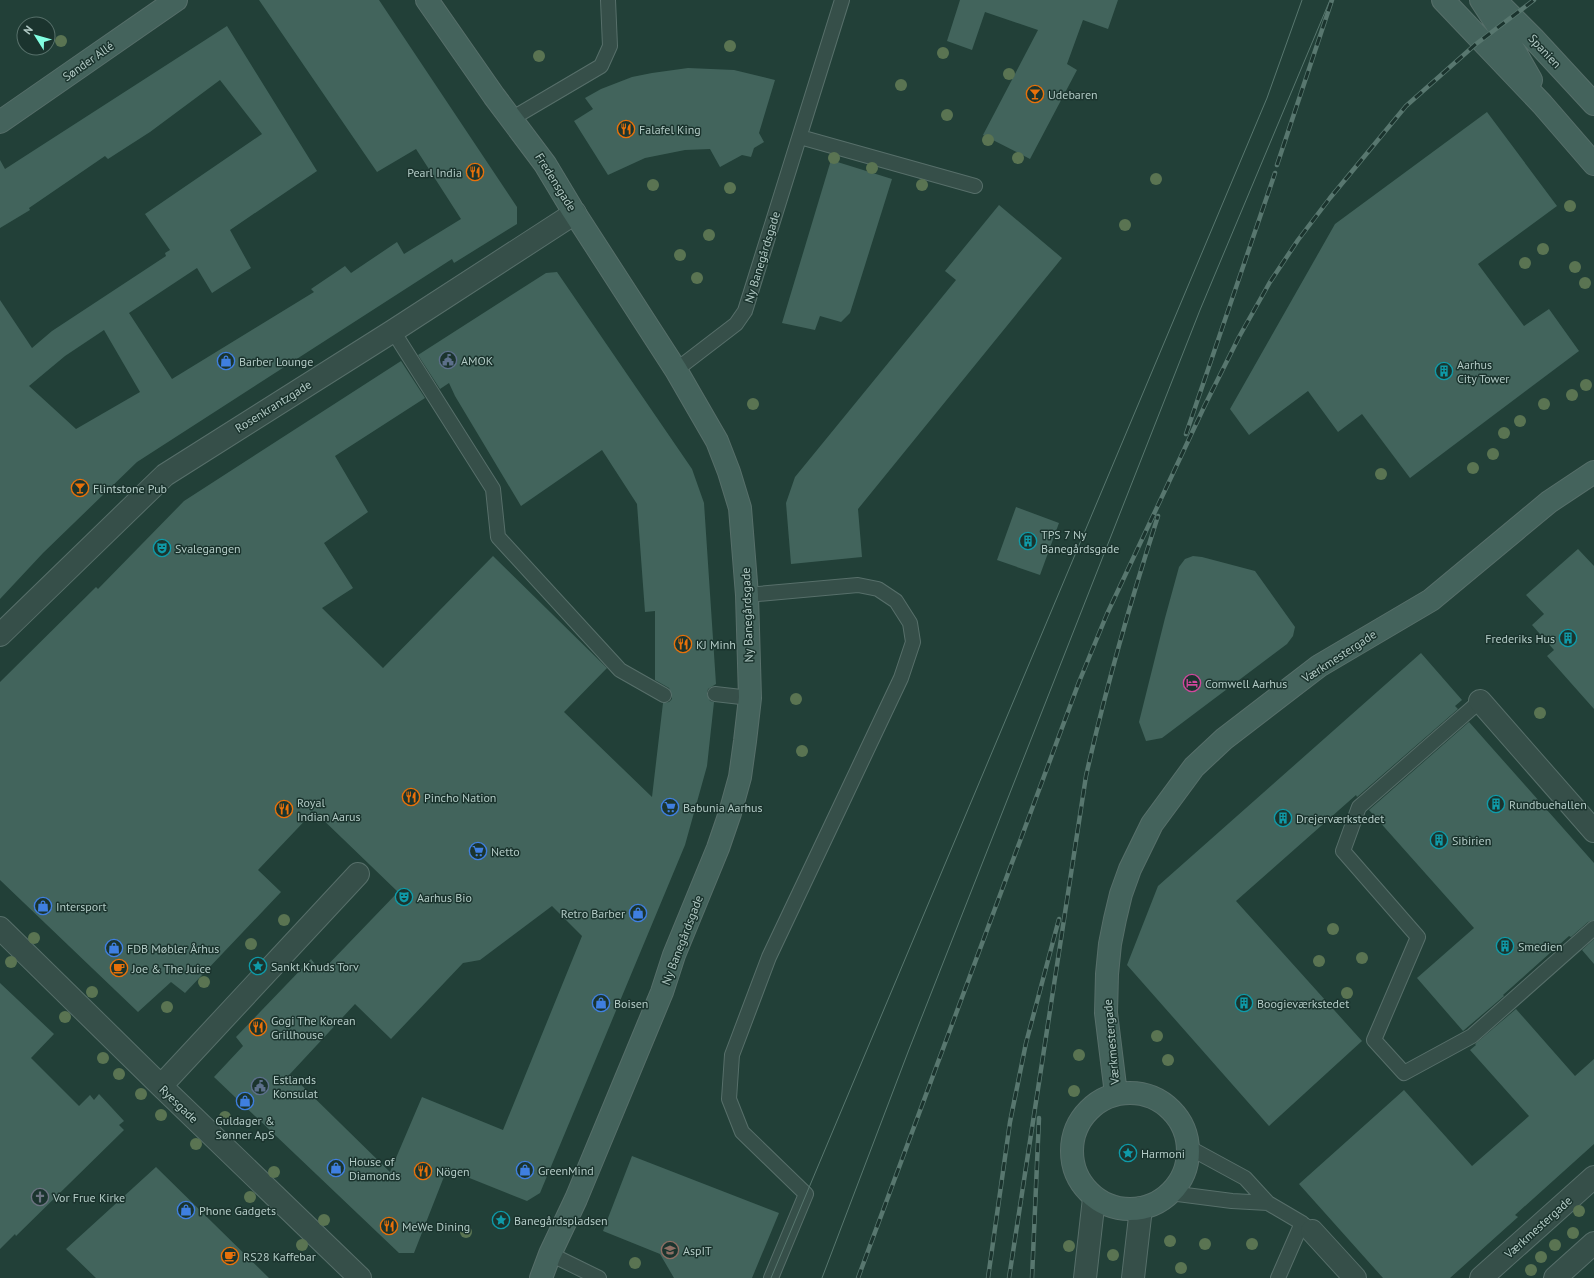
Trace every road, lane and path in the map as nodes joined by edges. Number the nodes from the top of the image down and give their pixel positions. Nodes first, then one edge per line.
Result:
1 (176, 0) edge
2 (427, 0) edge
3 (608, 0) edge
4 (842, 0) edge
5 (1443, 0) edge
6 (1481, 0) edge
7 (1495, 0) edge
8 (1542, 104) junction
9 (1594, 104) edge
10 (511, 119) junction
11 (0, 122) edge
12 (800, 136) junction
13 (1594, 164) edge
14 (974, 186) dead end
15 (575, 213) junction
16 (393, 331) junction
17 (676, 370) junction
18 (1594, 472) edge
19 (747, 595) junction
20 (0, 635) edge
21 (715, 694) dead end
22 (664, 695) dead end
23 (750, 698) junction
24 (1480, 701) joint
25 (1594, 831) edge
26 (358, 874) dead end
27 (0, 928) edge
28 (1594, 928) edge
29 (161, 1086) junction
30 (1116, 1094) junction
31 (1188, 1147) junction
32 (1594, 1177) edge
33 (1170, 1193) junction
34 (1094, 1198) junction
35 (1268, 1203) junction
36 (1141, 1208) junction
37 (1307, 1227) junction
38 (1594, 1243) edge
39 (550, 1254) junction
40 (360, 1278) edge
41 (524, 1278) edge
42 (541, 1278) edge
43 (599, 1278) edge
44 (771, 1278) edge
45 (1085, 1278) edge
46 (1133, 1278) edge
47 (1278, 1278) edge
48 (1355, 1278) edge
49 (1481, 1278) edge
50 (1555, 1278) edge

1 - 11 street, Sønder Allé
2 - 10 street, Fredensgade
3 - 10 lane
4 - 12 lane, Ny Banegårdsgade
5 - 8 street, Spanien
6 - 8 street, Spanien
7 - 9 street, Spanien
8 - 13 street, Spanien
10 - 15 street, Fredensgade
12 - 14 lane
12 - 17 lane, Ny Banegårdsgade
15 - 16 street, Rosenkrantzgade
15 - 17 street, Fredensgade
16 - 20 street, Rosenkrantzgade
16 - 22 lane
17 - 19 street, Ny Banegårdsgade
18 - 30 street, Værkmestergade
19 - 23 street, Ny Banegårdsgade
19 - 44 lane
21 - 23 lane
23 - 39 street, Ny Banegårdsgade
24 - 25 street
24 - 28 lane
26 - 29 street
27 - 29 street, Ryesgade
29 - 40 street, Ryesgade
30 - 31 street
30 - 34 street
31 - 33 street
31 - 35 lane
32 - 49 street, Værkmestergade
33 - 35 lane
33 - 36 street
34 - 36 street
34 - 45 street
35 - 37 lane
36 - 46 street
37 - 47 lane
37 - 48 street
38 - 50 street
39 - 41 street
39 - 42 street
39 - 43 lane

